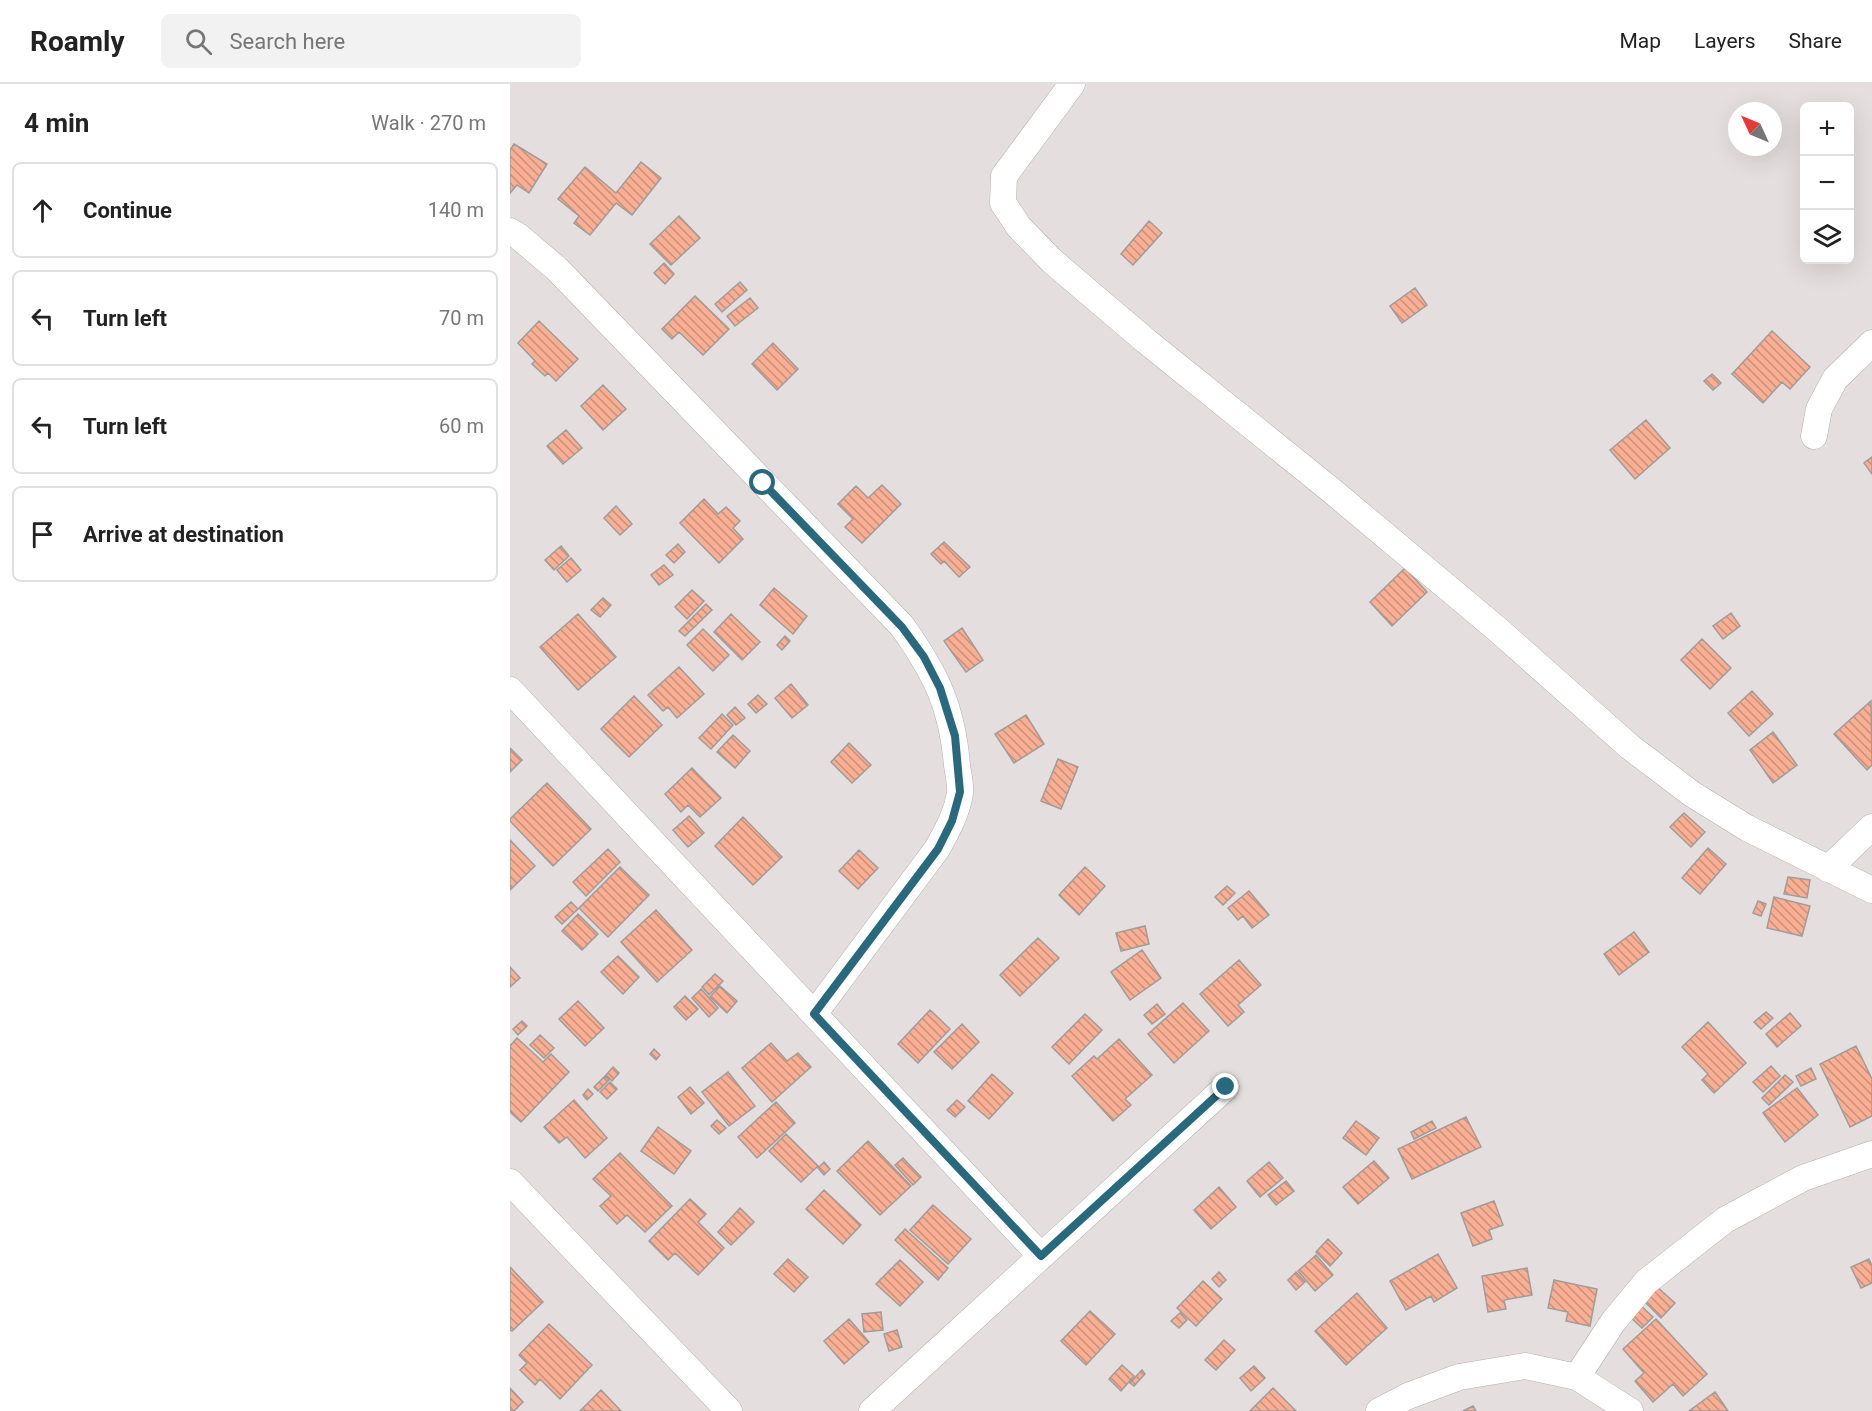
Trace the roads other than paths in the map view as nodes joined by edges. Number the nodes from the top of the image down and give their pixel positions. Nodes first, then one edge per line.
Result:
1 (1072, 84) edge
2 (510, 231) edge
3 (1872, 343) edge
4 (1814, 436) dead end
5 (510, 690) edge
6 (1872, 827) edge
7 (1828, 869) junction
8 (1872, 890) edge
9 (814, 1014) junction
10 (1226, 1087) dead end
11 (1872, 1154) edge
12 (510, 1182) edge
13 (1041, 1256) junction
14 (1577, 1377) junction
15 (729, 1411) edge
16 (872, 1411) edge
17 (1379, 1411) edge
18 (1629, 1411) edge

1 - 7 street
2 - 9 street
3 - 4 street
5 - 9 street
6 - 7 street
7 - 8 street
9 - 13 street
10 - 13 street
11 - 14 street
12 - 15 street
13 - 16 street
14 - 17 street
14 - 18 street

